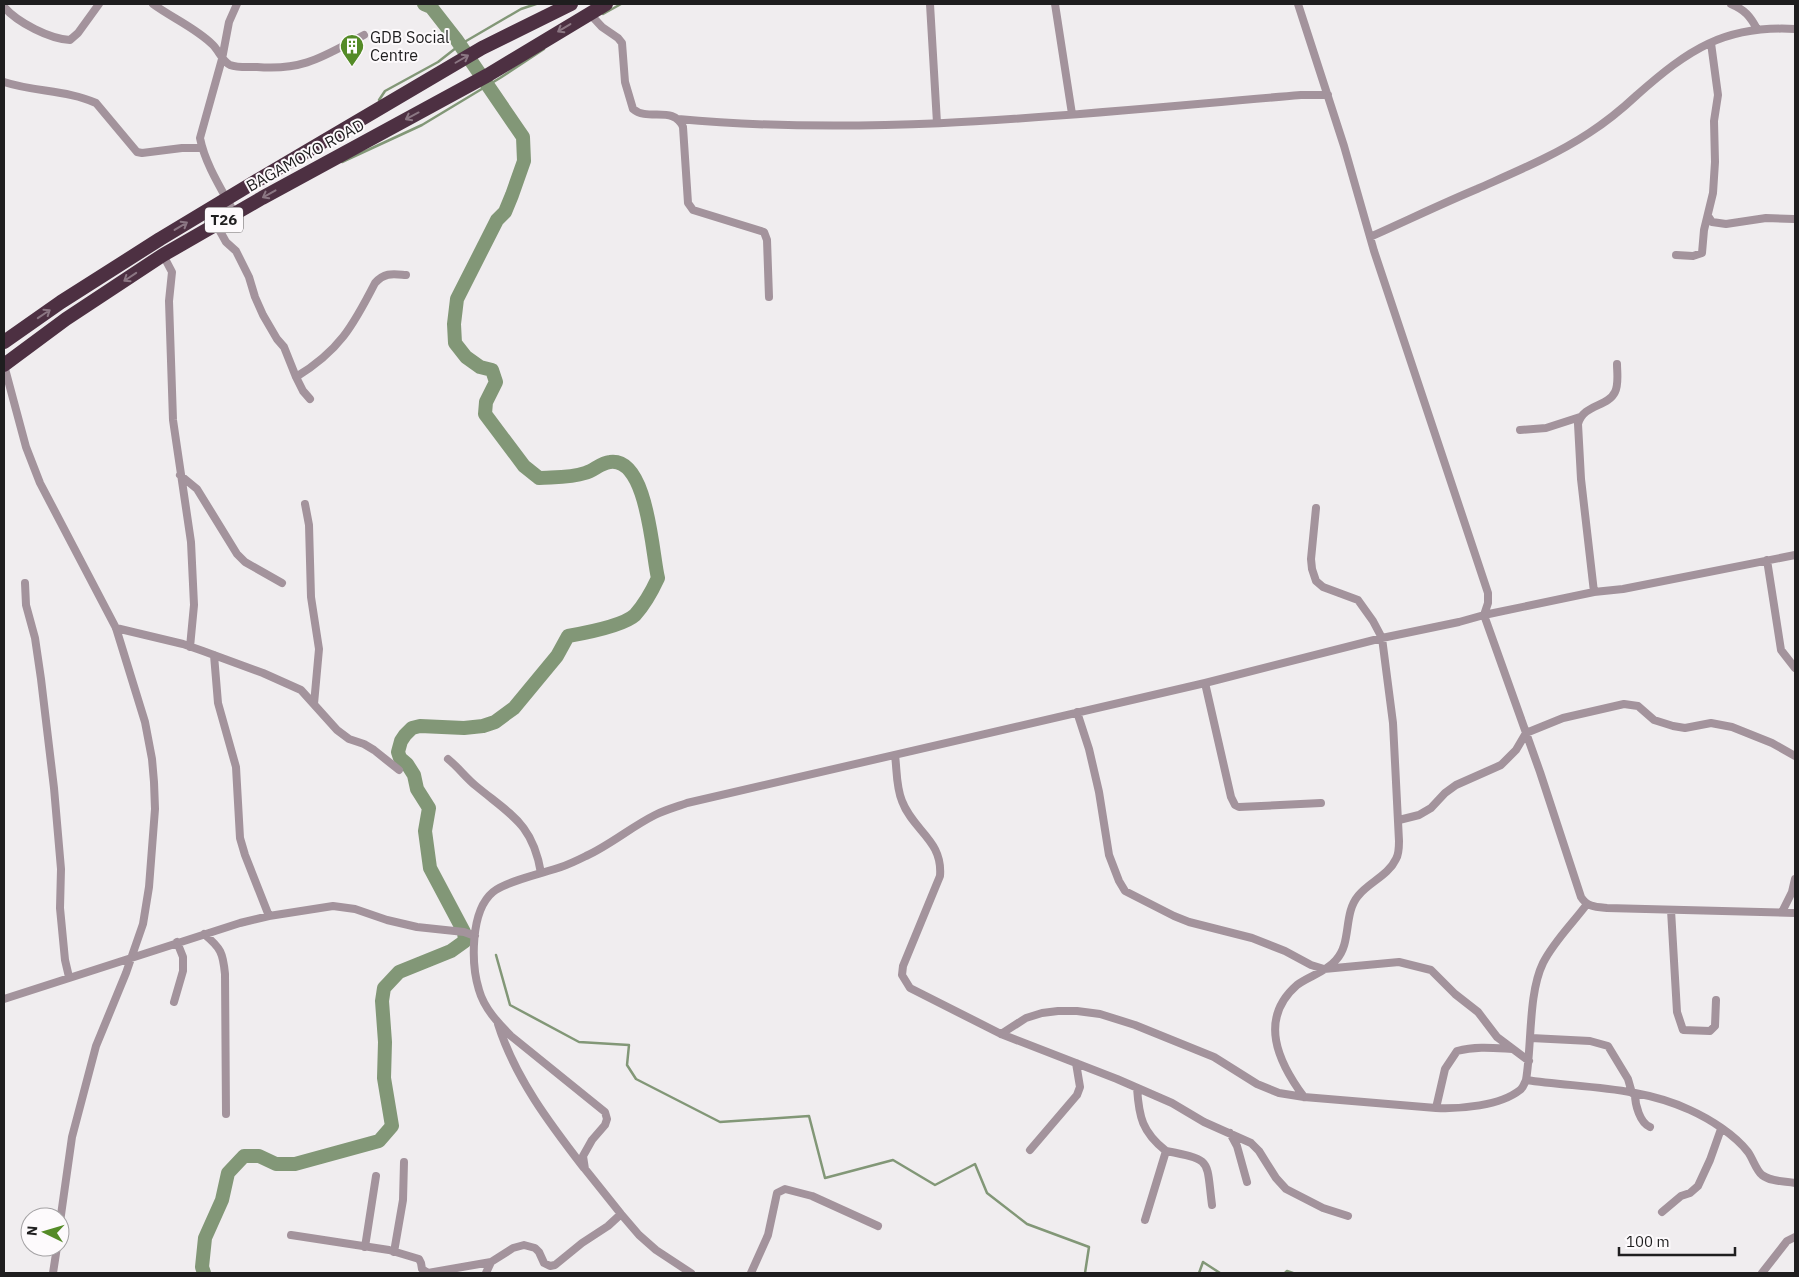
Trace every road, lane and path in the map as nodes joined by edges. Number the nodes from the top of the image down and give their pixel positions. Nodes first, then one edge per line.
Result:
1 (99, 4) edge
2 (153, 4) edge
3 (237, 4) edge
4 (571, 4) edge
5 (606, 4) edge
6 (930, 4) edge
7 (1055, 4) edge
8 (1298, 4) edge
9 (1732, 4) edge
10 (4, 7) edge
11 (589, 13) junction
12 (1757, 29) junction
13 (1795, 29) edge
14 (364, 36) dead end
15 (1711, 42) junction
16 (222, 58) junction
17 (4, 82) edge
18 (1328, 95) junction
19 (1072, 114) junction
20 (678, 119) junction
21 (937, 123) junction
22 (202, 148) junction
23 (226, 199) junction
24 (234, 214) junction
25 (1708, 216) junction
26 (1794, 219) edge
27 (216, 224) junction
28 (1370, 237) junction
29 (163, 255) junction
30 (1676, 255) dead end
31 (406, 275) dead end
32 (769, 297) dead end
33 (4, 342) edge
34 (1616, 364) dead end
35 (4, 365) edge
36 (296, 378) junction
37 (310, 399) dead end
38 (1580, 417) junction
39 (1520, 430) dead end
40 (180, 475) junction
41 (305, 504) dead end
42 (1316, 508) dead end
43 (1795, 555) edge
44 (1767, 560) junction
45 (25, 583) dead end
46 (282, 583) dead end
47 (1594, 592) junction
48 (1484, 615) junction
49 (116, 628) junction
50 (1382, 638) junction
51 (190, 647) junction
52 (214, 656) junction
53 (1795, 668) edge
54 (1205, 683) junction
55 (314, 704) junction
56 (1077, 712) junction
57 (1526, 733) junction
58 (895, 755) junction
59 (1795, 756) edge
60 (448, 760) dead end
61 (399, 770) dead end
62 (1321, 803) dead end
63 (1399, 820) junction
64 (541, 873) junction
65 (1795, 879) edge
66 (1587, 904) junction
67 (1671, 910) junction
68 (1782, 912) junction
69 (1795, 913) edge
70 (269, 916) junction
71 (204, 934) junction
72 (475, 936) junction
73 (177, 942) junction
74 (132, 957) junction
75 (1324, 969) junction
76 (69, 977) junction
77 (4, 999) edge
78 (1716, 1000) dead end
79 (174, 1002) dead end
80 (497, 1023) junction
81 (1001, 1034) junction
82 (1531, 1038) junction
83 (1512, 1049) junction
84 (1529, 1061) junction
85 (1076, 1063) junction
86 (1526, 1080) junction
87 (1137, 1088) junction
88 (1634, 1093) junction
89 (1304, 1097) junction
90 (1436, 1108) junction
91 (226, 1114) dead end
92 (1650, 1127) dead end
93 (1721, 1129) junction
94 (1230, 1133) junction
95 (1030, 1150) dead end
96 (1166, 1151) junction
97 (404, 1162) dead end
98 (585, 1169) junction
99 (376, 1176) dead end
100 (1247, 1182) dead end
101 (1795, 1183) edge
102 (1212, 1205) dead end
103 (62, 1207) edge
104 (1662, 1212) dead end
105 (621, 1214) junction
106 (1348, 1216) dead end
107 (1145, 1220) dead end
108 (878, 1226) dead end
109 (291, 1235) dead end
110 (1795, 1236) edge
111 (365, 1247) junction
112 (394, 1252) junction
113 (55, 1257) edge
114 (490, 1262) junction
115 (550, 1270) edge
116 (687, 1272) edge
117 (53, 1273) edge
118 (486, 1273) edge
119 (751, 1273) edge
120 (1762, 1273) edge

1 - 10 street
2 - 16 street
3 - 16 street
23 -> 4 highway, BAGAMOYO ROAD / T26
5 - 11 highway, BAGAMOYO ROAD / T26
6 - 21 street
7 - 19 street
8 - 18 street
9 - 12 street
11 - 20 street
11 -> 24 highway, BAGAMOYO ROAD / T26
12 - 13 street
12 - 15 street
14 - 16 street
15 - 25 street
15 - 28 street
16 - 22 street
17 - 22 street
18 - 19 street
18 - 28 street
19 - 21 street
20 - 21 street
20 - 32 street
22 - 23 street
23 - 24 street
33 -> 23 highway, BAGAMOYO ROAD / T26
24 - 27 highway, BAGAMOYO ROAD / T26
25 - 26 street
25 - 30 street
27 - 29 highway, BAGAMOYO ROAD / T26
27 - 36 street
28 - 48 street
29 -> 35 highway, BAGAMOYO ROAD / T26
29 - 40 street
31 - 36 street
34 - 38 street
35 - 49 street
36 - 37 street
38 - 39 street
38 - 47 street
40 - 46 street
40 - 51 street
41 - 55 street
42 - 50 street
43 - 44 street
44 - 47 street
44 - 53 street
45 - 76 street
47 - 48 street
48 - 50 street
48 - 57 street
49 - 51 street
49 - 74 street
50 - 54 street
50 - 63 street
51 - 52 street
52 - 55 street
52 - 70 street
54 - 56 street
54 - 62 street
55 - 61 street
56 - 58 street
56 - 75 street
57 - 59 street
57 - 63 street
57 - 66 street
58 - 64 street
58 - 81 street
60 - 64 street
63 - 75 street
64 - 72 street
65 - 68 street
66 - 67 street
66 - 82 street
67 - 68 street
67 - 78 street
68 - 69 street
70 - 71 street
70 - 72 street
71 - 73 street
71 - 91 street
72 - 80 street
73 - 74 street
73 - 79 street
74 - 76 street
74 - 103 street
75 - 83 street
75 - 89 street
76 - 77 street
80 - 98 street
80 - 98 street
81 - 85 street
81 - 89 street
82 - 84 street
82 - 88 street
83 - 84 street
83 - 90 street
84 - 86 street
85 - 87 street
85 - 95 street
86 - 88 street
86 - 90 street
87 - 94 street
87 - 96 street
88 - 92 street
88 - 93 street
89 - 90 street
93 - 101 street
93 - 104 street
94 - 100 street
94 - 106 street
96 - 102 street
96 - 107 street
97 - 112 street
98 - 105 street
99 - 111 street
105 - 115 street
105 - 116 street
108 - 119 street
109 - 111 street
110 - 120 street
111 - 112 street
112 - 114 street
113 - 117 street
114 - 115 street
114 - 118 street

